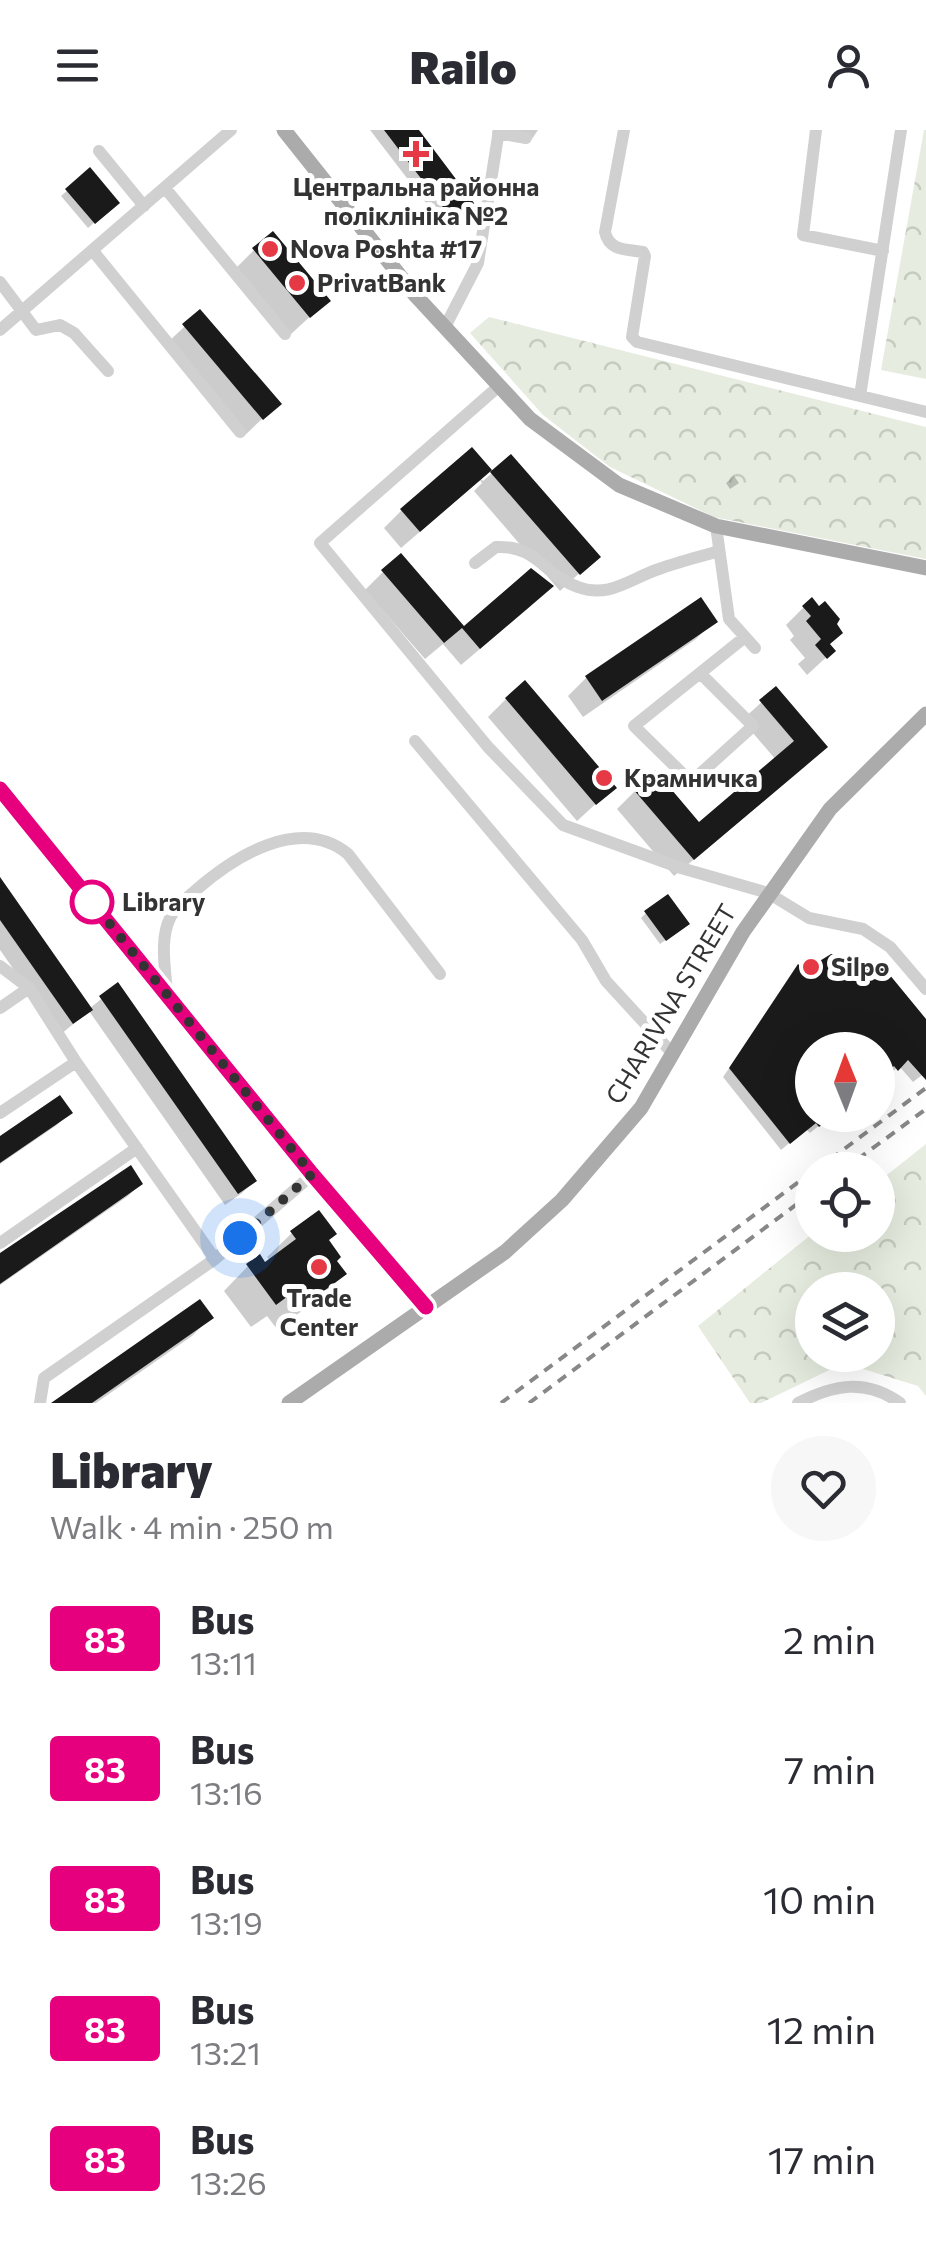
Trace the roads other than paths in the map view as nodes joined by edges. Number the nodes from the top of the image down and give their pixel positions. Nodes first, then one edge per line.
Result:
1 (231, 130) edge
2 (284, 130) edge
3 (624, 130) edge
4 (816, 130) edge
5 (901, 130) edge
6 (498, 131) edge
7 (526, 138) dead end
8 (99, 151) dead end
9 (165, 188) junction
10 (144, 206) junction
11 (883, 250) junction
12 (92, 251) junction
13 (0, 282) edge
14 (24, 310) junction
15 (445, 327) junction
16 (0, 330) edge
17 (285, 334) dead end
18 (108, 371) dead end
19 (499, 386) junction
20 (860, 396) junction
21 (926, 412) edge
22 (240, 432) dead end
23 (716, 526) junction
24 (719, 551) junction
25 (475, 564) dead end
26 (926, 568) edge
27 (700, 673) junction
28 (926, 714) edge
29 (416, 742) dead end
30 (0, 789) edge
31 (768, 894) junction
32 (0, 966) edge
33 (440, 974) dead end
34 (29, 988) junction
35 (926, 988) edge
36 (167, 995) junction
37 (0, 1008) edge
38 (672, 1054) junction
39 (76, 1062) junction
40 (0, 1113) edge
41 (136, 1148) junction
42 (312, 1174) junction
43 (0, 1243) edge
44 (215, 1260) junction
45 (426, 1307) junction
46 (40, 1403) edge
47 (290, 1403) edge
48 (798, 1403) edge
49 (900, 1403) edge

1 - 9 street
2 - 15 main road
3 - 20 street
4 - 11 street
5 - 11 street
6 - 7 street
6 - 15 street
8 - 10 street
9 - 10 street
9 - 17 street
10 - 12 street
11 - 20 street
12 - 14 street
12 - 22 street
13 - 14 street
14 - 16 street
14 - 18 street
15 - 19 main road
19 - 23 main road
19 - 31 street
20 - 21 street
23 - 24 street
23 - 26 main road
24 - 25 street
24 - 27 street
27 - 27 street
28 - 31 main road, CHARIVNA STREET
29 - 38 street
30 - 36 street
31 - 35 street
31 - 38 main road, CHARIVNA STREET
32 - 34 street
33 - 36 street
34 - 37 street
34 - 39 street
36 - 42 street
38 - 45 main road, CHARIVNA STREET
39 - 40 street
39 - 41 street
41 - 43 street
41 - 44 street
42 - 44 street
42 - 45 street
44 - 46 street
45 - 47 main road, CHARIVNA STREET
48 - 49 street

